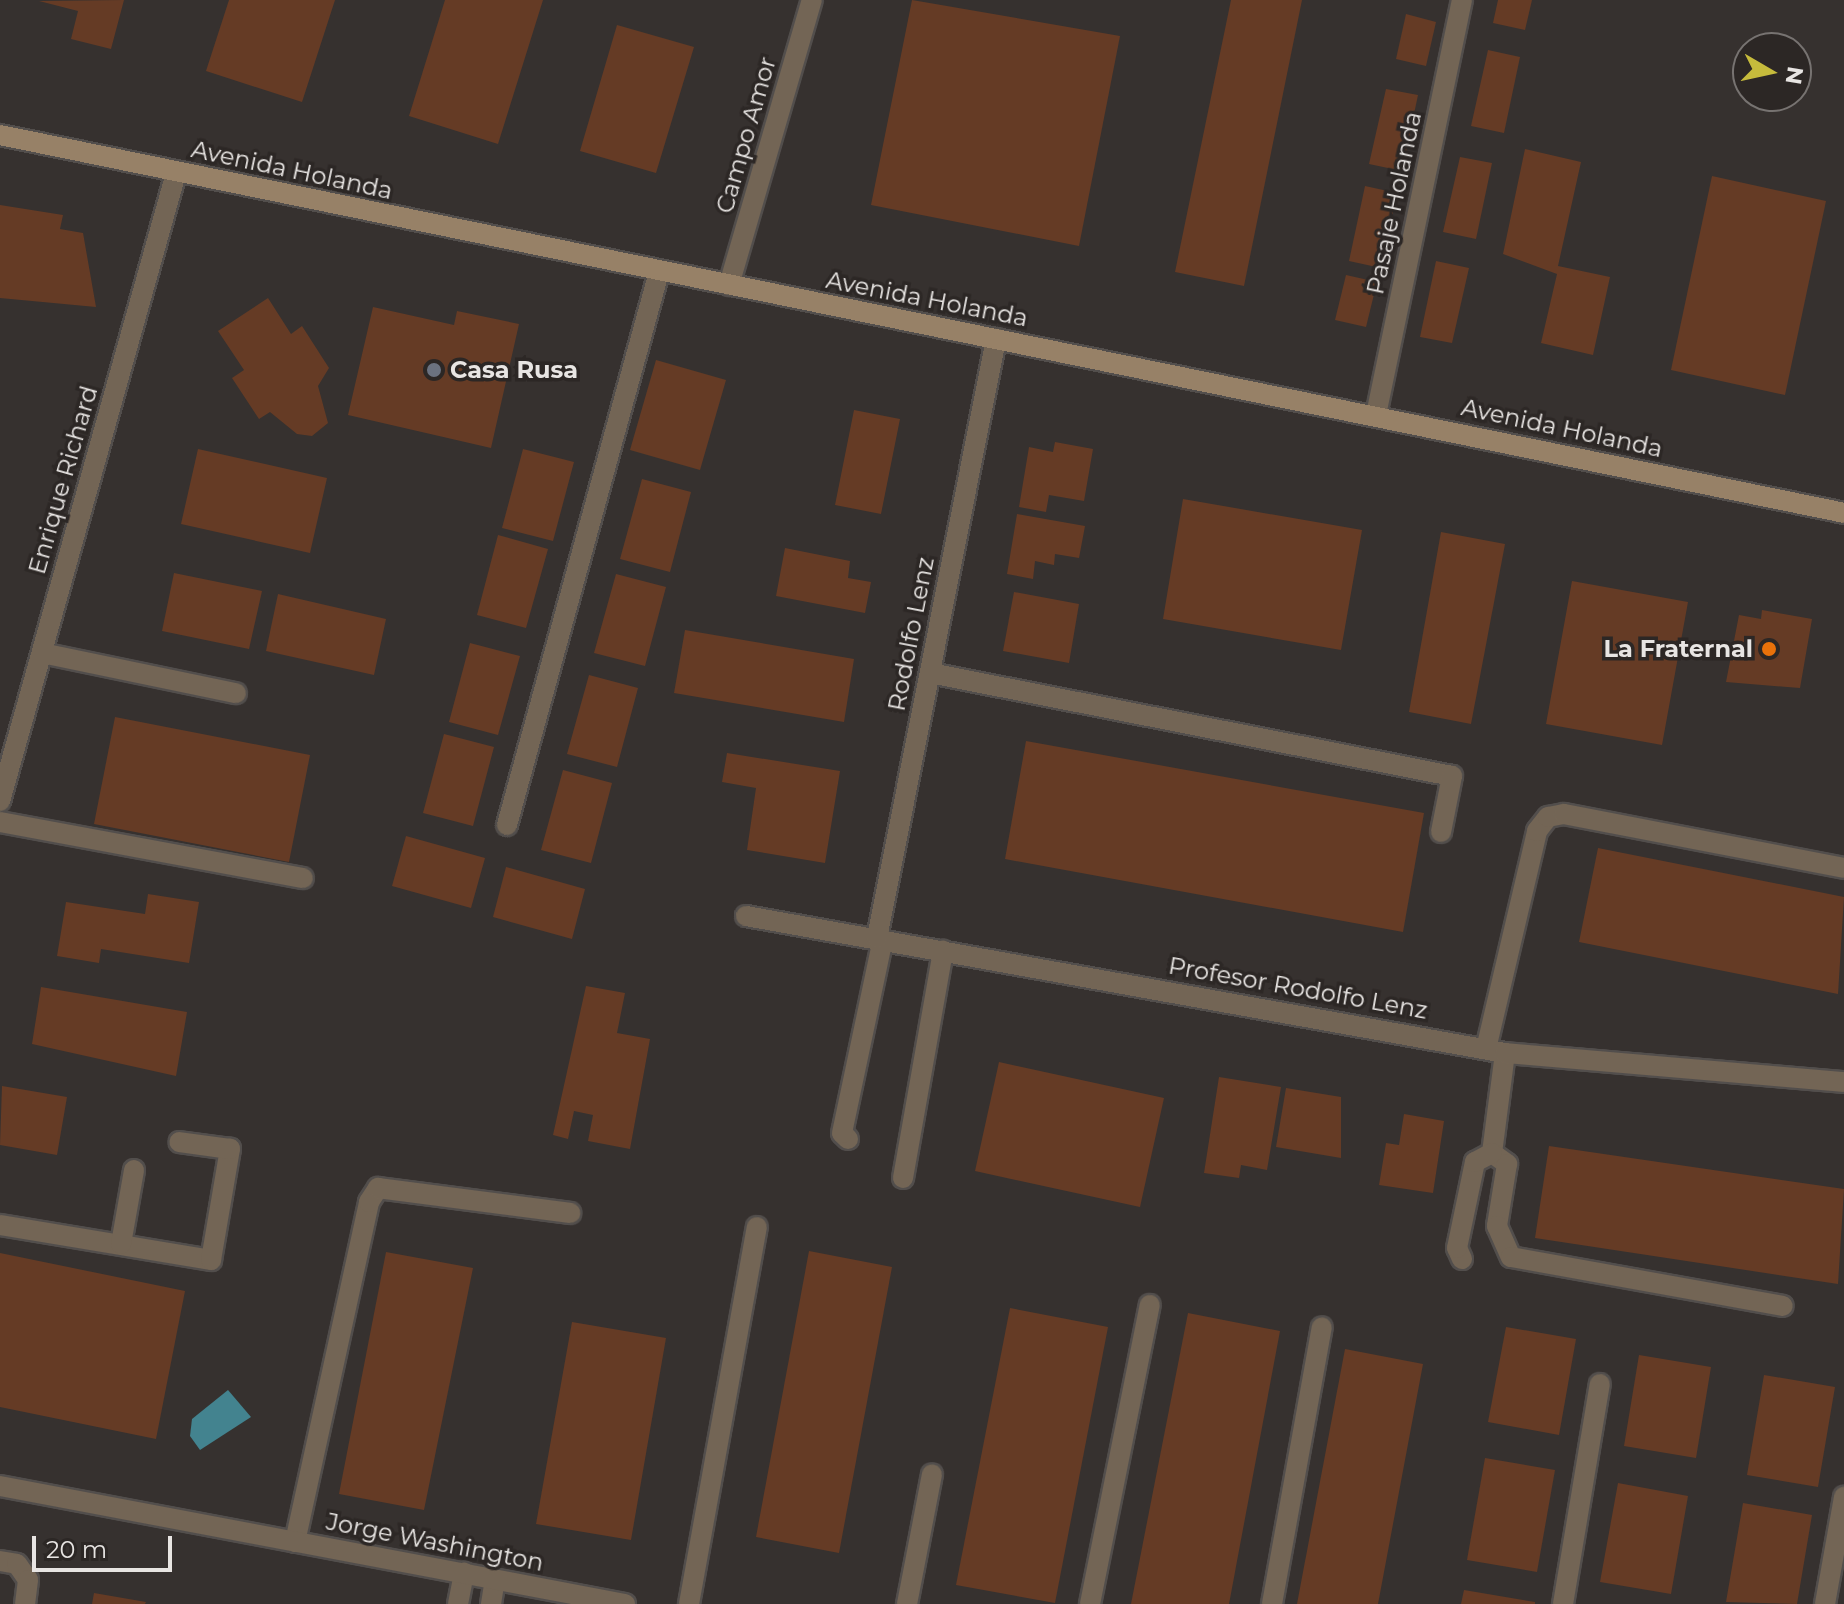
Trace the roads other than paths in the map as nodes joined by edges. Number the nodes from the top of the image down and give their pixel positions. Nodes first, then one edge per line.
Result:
1 (812, 0) edge
2 (1462, 0) edge
3 (0, 135) edge
4 (176, 173) junction
5 (659, 272) junction
6 (729, 285) junction
7 (996, 339) junction
8 (1376, 415) junction
9 (1844, 513) edge
10 (42, 653) junction
11 (930, 673) junction
12 (236, 693) dead end
13 (0, 801) edge
14 (0, 822) edge
15 (507, 825) dead end
16 (1441, 832) dead end
17 (1844, 868) edge
18 (303, 878) dead end
19 (746, 916) dead end
20 (880, 939) junction
21 (943, 950) junction
22 (1496, 1051) junction
23 (1844, 1082) edge
24 (848, 1139) dead end
25 (179, 1142) dead end
26 (1492, 1153) junction
27 (134, 1170) dead end
28 (903, 1178) dead end
29 (570, 1213) dead end
30 (0, 1225) edge
31 (757, 1227) dead end
32 (121, 1244) junction
33 (1462, 1259) dead end
34 (1150, 1305) dead end
35 (1783, 1306) dead end
36 (1322, 1327) dead end
37 (1600, 1384) dead end
38 (932, 1474) dead end
39 (0, 1486) edge
40 (1844, 1497) edge
41 (295, 1542) junction
42 (0, 1561) edge
43 (464, 1573) junction
44 (495, 1580) junction
45 (25, 1604) edge
46 (458, 1604) edge
47 (491, 1604) edge
48 (625, 1604) edge
49 (689, 1604) edge
50 (907, 1604) edge
51 (1090, 1604) edge
52 (1272, 1604) edge
53 (1563, 1604) edge
54 (1825, 1604) edge

1 - 6 street, Campo Amor
2 - 8 street, Pasaje Holanda
3 - 4 street, Avenida Holanda
4 - 5 street, Avenida Holanda
4 - 10 street, Enrique Richard
5 - 6 street, Avenida Holanda
5 - 15 street
6 - 7 street, Avenida Holanda
7 - 8 street, Avenida Holanda
7 - 11 street, Rodolfo Lenz
8 - 9 street, Avenida Holanda
10 - 12 street
10 - 13 street, Enrique Richard
11 - 16 street
11 - 20 street, Rodolfo Lenz
14 - 18 street
17 - 22 street
19 - 20 street, Profesor Rodolfo Lenz
20 - 21 street, Profesor Rodolfo Lenz
20 - 24 street, Rodolfo Lenz
21 - 22 street, Profesor Rodolfo Lenz
21 - 28 street
22 - 23 street, Profesor Rodolfo Lenz
22 - 26 street
25 - 32 street
26 - 33 street
26 - 35 street
27 - 32 street
29 - 41 street
30 - 32 street
31 - 49 street
34 - 51 street
36 - 52 street
37 - 53 street
38 - 50 street
39 - 41 street, Jorge Washington
40 - 54 street
41 - 43 street, Jorge Washington
42 - 45 street
43 - 44 street, Jorge Washington
43 - 46 street
44 - 47 street
44 - 48 street, Jorge Washington

